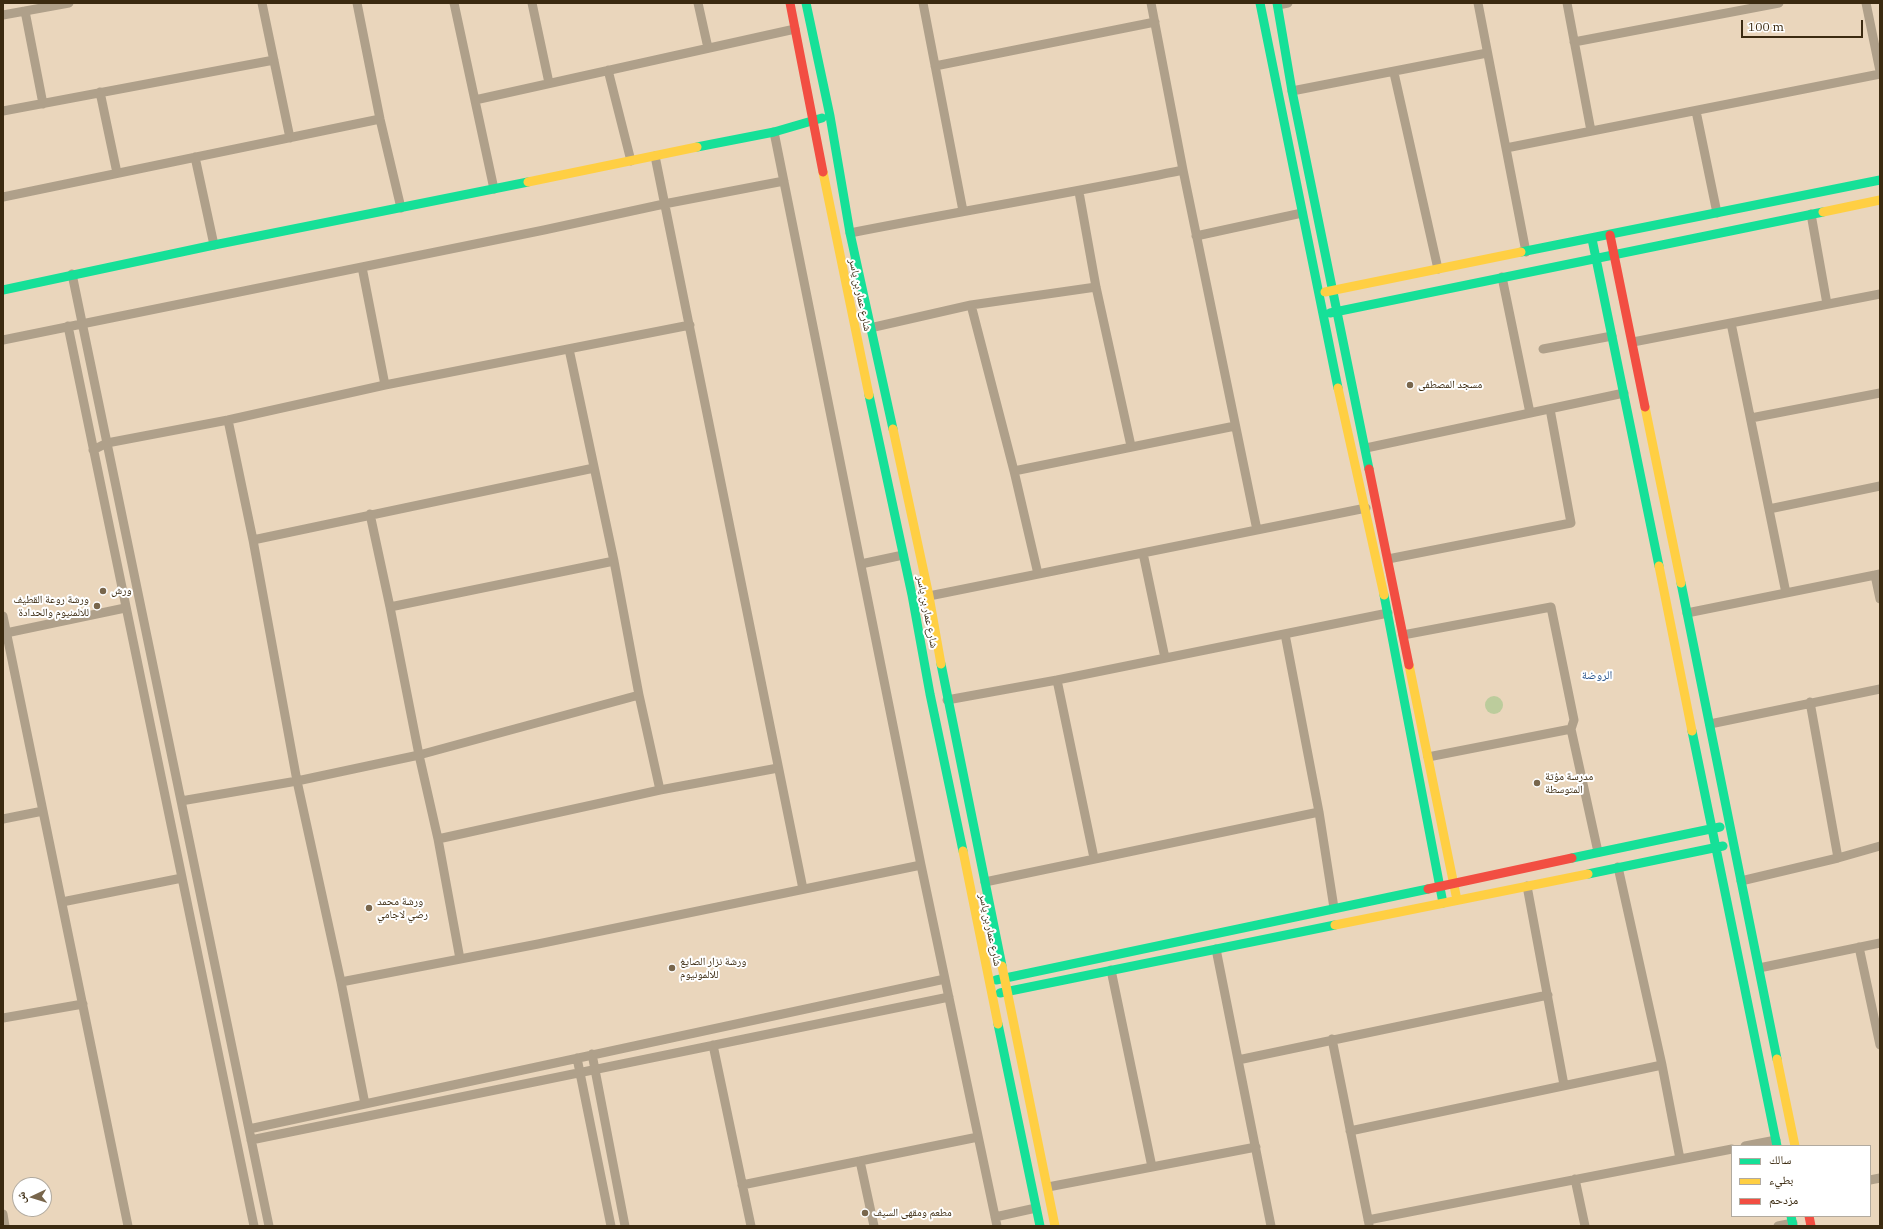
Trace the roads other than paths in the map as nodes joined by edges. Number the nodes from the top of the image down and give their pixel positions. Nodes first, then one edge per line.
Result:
1 (69, 3) edge
2 (262, 3) edge
3 (357, 3) edge
4 (454, 3) edge
5 (532, 3) edge
6 (698, 3) edge
7 (790, 3) edge
8 (806, 3) edge
9 (922, 3) edge
10 (1151, 3) edge
11 (1260, 3) edge
12 (1288, 3) edge
13 (1478, 3) edge
14 (1567, 3) edge
15 (1776, 3) edge
16 (1866, 3) edge
17 (1278, 4) edge
18 (40, 6) edge
19 (25, 11) junction
20 (3, 15) edge
21 (1155, 22) junction
22 (795, 29) junction
23 (1574, 42) junction
24 (708, 48) junction
25 (1487, 53) junction
26 (274, 60) junction
27 (935, 66) junction
28 (608, 70) junction
29 (1394, 72) junction
30 (1880, 73) edge
31 (549, 84) junction
32 (1292, 91) junction
33 (100, 92) junction
34 (475, 100) junction
35 (43, 104) junction
36 (3, 111) edge
37 (1696, 111) junction
38 (830, 116) junction
39 (380, 119) junction
40 (814, 120) junction
41 (1590, 131) junction
42 (774, 132) junction
43 (290, 138) junction
44 (1506, 148) junction
45 (655, 156) junction
46 (195, 157) junction
47 (631, 161) junction
48 (1183, 170) junction
49 (117, 174) junction
50 (1880, 180) edge
51 (784, 181) junction
52 (494, 189) junction
53 (1079, 192) junction
54 (3, 197) edge
55 (1880, 200) edge
56 (664, 204) junction
57 (401, 208) junction
58 (963, 211) junction
59 (1302, 213) junction
60 (1717, 213) junction
61 (1811, 214) junction
62 (850, 233) junction
63 (1610, 235) junction
64 (1196, 236) junction
65 (1592, 239) junction
66 (214, 245) junction
67 (1526, 252) junction
68 (1614, 253) junction
69 (1596, 258) junction
70 (362, 267) junction
71 (1438, 269) junction
72 (72, 274) junction
73 (1502, 277) junction
74 (1096, 287) junction
75 (3, 290) edge
76 (1333, 290) junction
77 (1318, 293) junction
78 (1880, 294) edge
79 (1827, 304) junction
80 (971, 305) junction
81 (1338, 311) junction
82 (1322, 314) junction
83 (1731, 322) junction
84 (83, 323) junction
85 (690, 324) junction
86 (68, 326) junction
87 (870, 328) junction
88 (1612, 336) junction
89 (3, 340) edge
90 (1633, 342) junction
91 (568, 349) junction
92 (1543, 349) dead end
93 (385, 385) junction
94 (1624, 393) junction
95 (1880, 393) edge
96 (1550, 409) junction
97 (1530, 413) junction
98 (1751, 418) junction
99 (228, 420) junction
100 (1235, 426) junction
101 (98, 446) junction
102 (1131, 446) junction
103 (1366, 448) junction
104 (594, 468) junction
105 (1014, 471) junction
106 (1880, 486) edge
107 (1366, 508) junction
108 (1769, 509) junction
109 (370, 514) junction
110 (1256, 530) junction
111 (253, 540) junction
112 (1143, 553) junction
113 (903, 555) junction
114 (1388, 559) junction
115 (614, 561) junction
116 (861, 564) junction
117 (1038, 574) junction
118 (1878, 575) edge
119 (1786, 593) junction
120 (929, 596) junction
121 (1880, 599) edge
122 (390, 607) junction
123 (125, 608) junction
124 (1388, 613) junction
125 (1687, 613) junction
126 (3, 616) edge
127 (6, 633) junction
128 (1285, 634) junction
129 (1403, 635) junction
130 (1165, 658) junction
131 (1057, 680) junction
132 (1880, 689) edge
133 (639, 695) junction
134 (947, 700) junction
135 (1810, 702) junction
136 (1710, 724) junction
137 (1571, 729) junction
138 (419, 755) junction
139 (1428, 757) junction
140 (778, 768) junction
141 (297, 781) junction
142 (660, 790) junction
143 (181, 801) junction
144 (43, 811) junction
145 (1319, 812) junction
146 (3, 818) edge
147 (1730, 826) junction
148 (1712, 828) junction
149 (438, 839) junction
150 (1734, 844) junction
151 (1880, 846) edge
152 (1716, 848) junction
153 (1598, 852) junction
154 (1094, 858) junction
155 (1838, 858) junction
156 (921, 865) junction
157 (1618, 867) junction
158 (182, 878) junction
159 (1741, 881) junction
160 (985, 882) junction
161 (1453, 883) junction
162 (1439, 886) junction
163 (1526, 886) junction
164 (803, 889) junction
165 (1457, 900) junction
166 (62, 902) junction
167 (1443, 903) junction
168 (1334, 908) junction
169 (1880, 943) edge
170 (1858, 947) junction
171 (1216, 949) junction
172 (460, 959) junction
173 (1759, 968) junction
174 (1111, 970) junction
175 (1004, 978) junction
176 (945, 979) junction
177 (341, 982) junction
178 (989, 982) junction
179 (1007, 991) junction
180 (992, 994) junction
181 (1548, 995) junction
182 (949, 997) junction
183 (83, 1004) junction
184 (3, 1018) edge
185 (1332, 1039) junction
186 (1880, 1043) edge
187 (713, 1046) junction
188 (592, 1054) junction
189 (577, 1058) junction
190 (1238, 1060) junction
191 (1662, 1065) junction
192 (595, 1070) junction
193 (580, 1073) junction
194 (1564, 1085) junction
195 (365, 1104) junction
196 (249, 1129) junction
197 (1350, 1131) junction
198 (234, 1132) junction
199 (978, 1137) junction
200 (251, 1140) junction
201 (1776, 1143) edge
202 (1755, 1145) edge
203 (1795, 1145) edge
204 (1256, 1147) junction
205 (1731, 1149) edge
206 (238, 1151) junction
207 (1680, 1159) junction
208 (860, 1161) junction
209 (1152, 1167) junction
210 (1575, 1179) junction
211 (742, 1185) junction
212 (1048, 1187) junction
213 (1036, 1208) junction
214 (3, 1214) edge
215 (996, 1221) edge
216 (1792, 1222) edge
217 (1368, 1223) edge
218 (5, 1226) edge
219 (128, 1226) edge
220 (254, 1226) edge
221 (269, 1226) edge
222 (611, 1226) edge
223 (625, 1226) edge
224 (751, 1226) edge
225 (874, 1226) edge
226 (1040, 1226) edge
227 (1055, 1226) edge
228 (1271, 1226) edge
229 (1585, 1226) edge
230 (1778, 1226) edge

1 - 18 street
2 - 26 street
3 - 39 street
4 - 34 street
5 - 31 street
6 - 24 street
7 - 22 street, شارع عمار بن ياسر
8 - 38 street, شارع عمار بن ياسر
9 - 27 street
10 - 21 street
11 - 59 street
12 - 17 street
13 - 25 street
14 - 23 street
15 - 23 street
16 - 30 street
17 - 32 street
18 - 19 street
19 - 20 street
19 - 35 street
21 - 27 street
21 - 48 street
22 - 24 street
22 - 40 street, شارع عمار بن ياسر
23 - 41 street
24 - 28 street
25 - 29 street
25 - 44 street
26 - 33 street
26 - 43 street
27 - 58 street
28 - 31 street
28 - 47 street
29 - 32 street
29 - 71 street
30 - 37 street
31 - 34 street
32 - 76 street
33 - 35 street
33 - 49 street
34 - 52 street
35 - 36 street
37 - 41 street
37 - 60 street
38 - 40 street
38 - 62 street, شارع عمار بن ياسر
39 - 43 street
39 - 57 street
40 - 42 street
40 - 113 street, شارع عمار بن ياسر
41 - 44 street
42 - 45 street
42 - 51 street
43 - 46 street
44 - 67 street
45 - 47 street
45 - 56 street
46 - 49 street
46 - 66 street
47 - 52 street
48 - 53 street
48 - 64 street
49 - 54 street
50 - 60 street
51 - 56 street
51 - 116 street
52 - 57 street
53 - 58 street
53 - 74 street
55 - 61 street
56 - 70 street
56 - 85 street
57 - 66 street
58 - 62 street
59 - 64 street
59 - 77 street
60 - 63 street
61 - 68 street
61 - 79 street
62 - 87 street, شارع عمار بن ياسر
63 - 65 street
63 - 68 street
64 - 100 street
65 - 67 street
65 - 69 street
66 - 72 street
67 - 71 street
68 - 69 street
68 - 90 street
69 - 73 street
69 - 88 street
70 - 84 street
70 - 93 street
71 - 76 street
72 - 75 street
72 - 84 street
73 - 81 street
73 - 97 street
74 - 80 street
74 - 102 street
76 - 77 street
76 - 81 street
77 - 82 street
78 - 79 street
79 - 83 street
80 - 87 street
80 - 105 street
81 - 82 street
81 - 103 street
82 - 107 street
83 - 90 street
83 - 98 street
84 - 86 street
84 - 101 street
85 - 91 street
85 - 140 street
86 - 89 street
86 - 101 street
87 - 120 street, شارع عمار بن ياسر
88 - 92 street
88 - 94 street
90 - 125 street
91 - 93 street
91 - 104 street
93 - 99 street
94 - 96 street
94 - 148 street
95 - 98 street
96 - 97 street
96 - 114 street
97 - 103 street
98 - 108 street
99 - 101 street
99 - 111 street
100 - 102 street
100 - 110 street
101 - 123 street
101 - 143 street
102 - 105 street
103 - 114 street
104 - 109 street
104 - 115 street
105 - 117 street
106 - 108 street
107 - 110 street
107 - 124 street
108 - 119 street
109 - 111 street
109 - 122 street
110 - 112 street
111 - 141 street
112 - 117 street
112 - 130 street
113 - 116 street
113 - 178 street, شارع عمار بن ياسر
114 - 129 street
115 - 122 street
115 - 133 street
116 - 156 street
117 - 120 street
118 - 119 street
118 - 121 street
119 - 125 street
120 - 134 street, شارع عمار بن ياسر
122 - 138 street
123 - 127 street
123 - 158 street
124 - 128 street
124 - 162 street
125 - 136 street
126 - 127 street
127 - 144 street
128 - 130 street
128 - 145 street
129 - 137 street
129 - 139 street
130 - 131 street
131 - 134 street
131 - 154 street
132 - 135 street
133 - 138 street
133 - 142 street
134 - 160 street, شارع عمار بن ياسر
135 - 136 street
135 - 155 street
136 - 147 street
137 - 139 street
137 - 153 street
138 - 141 street
138 - 149 street
139 - 161 street
140 - 142 street
140 - 164 street
141 - 143 street
141 - 177 street
142 - 149 street
143 - 196 street
144 - 146 street
144 - 166 street
145 - 154 street
145 - 168 street
147 - 148 street
147 - 150 street
148 - 152 street
148 - 153 street
149 - 172 street
150 - 152 street
150 - 159 street
151 - 155 street
152 - 157 street
152 - 201 street
153 - 161 street
154 - 160 street
155 - 159 street
156 - 164 street
156 - 176 street
157 - 163 street
157 - 191 street
158 - 166 street
158 - 198 street
159 - 173 street
160 - 175 street, شارع عمار بن ياسر
161 - 162 street
161 - 165 street
162 - 167 street
162 - 168 street
163 - 165 street
163 - 181 street
164 - 172 street
165 - 167 street
166 - 183 street
167 - 171 street
168 - 175 street
169 - 170 street
170 - 173 street
170 - 186 street
171 - 174 street
171 - 190 street
172 - 177 street
173 - 203 street
174 - 179 street
174 - 209 street
175 - 178 street
175 - 179 street, شارع عمار بن ياسر
176 - 182 street
176 - 188 street
177 - 195 street
178 - 180 street, شارع عمار بن ياسر
179 - 180 street
179 - 212 street, شارع عمار بن ياسر
180 - 213 street, شارع عمار بن ياسر
181 - 185 street
181 - 194 street
182 - 187 street
182 - 199 street
183 - 184 street
183 - 219 street
185 - 190 street
185 - 197 street
187 - 192 street
187 - 211 street
188 - 189 street
188 - 192 street
189 - 193 street
189 - 195 street
190 - 204 street
191 - 194 street
191 - 207 street
192 - 193 street
192 - 223 street
193 - 200 street
193 - 222 street
194 - 197 street
195 - 196 street
196 - 200 street
197 - 217 street
198 - 200 street
198 - 206 street
199 - 208 street
199 - 215 street
200 - 206 street
200 - 221 street
201 - 202 street
204 - 209 street
204 - 228 street
205 - 207 street
206 - 220 street
207 - 210 street
208 - 211 street
208 - 225 street
209 - 212 street
210 - 217 street
210 - 229 street
211 - 224 street
212 - 227 street, شارع عمار بن ياسر
213 - 215 street
213 - 226 street, شارع عمار بن ياسر
214 - 218 street
216 - 230 street

